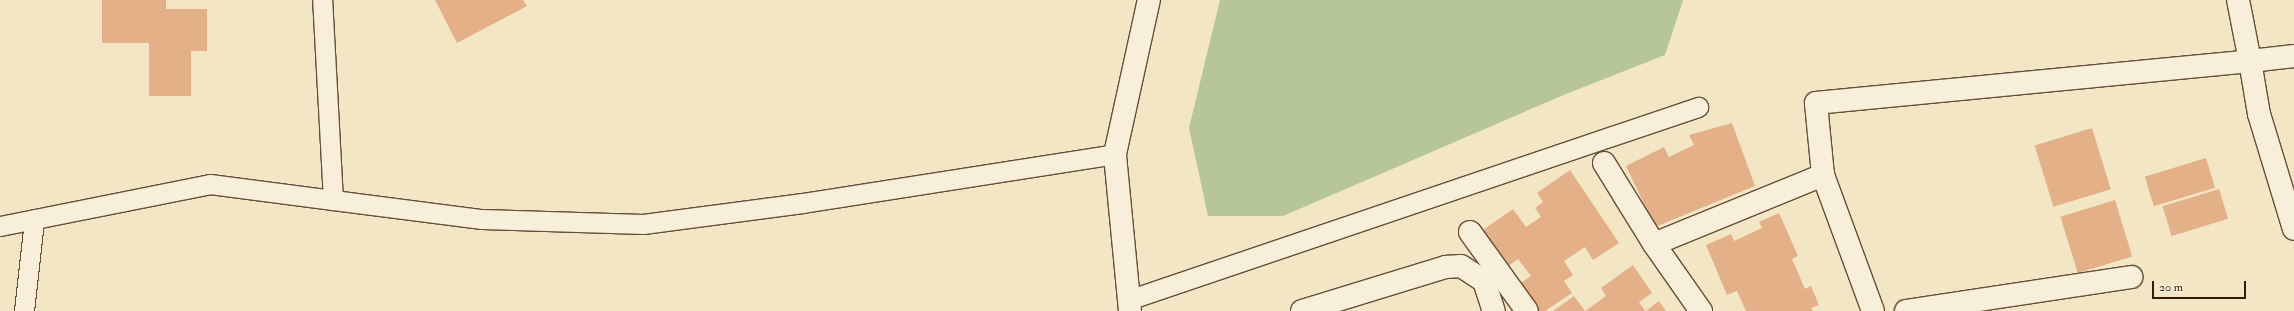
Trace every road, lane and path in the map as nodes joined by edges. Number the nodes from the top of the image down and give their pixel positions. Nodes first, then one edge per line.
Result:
1 (322, 0) edge
2 (1149, 0) edge
3 (2238, 0) edge
4 (2294, 56) edge
5 (2250, 62) junction
6 (1698, 107) dead end
7 (1115, 154) junction
8 (1604, 163) dead end
9 (1823, 175) junction
10 (333, 200) junction
11 (34, 220) junction
12 (0, 226) edge
13 (2294, 229) edge
14 (1470, 232) dead end
15 (1654, 244) junction
16 (2131, 277) dead end
17 (1129, 305) edge
18 (24, 311) edge
19 (1302, 311) edge
20 (1494, 311) edge
21 (1527, 311) edge
22 (1701, 311) edge
23 (1873, 311) edge
24 (1906, 311) edge

1 - 10 lane
2 - 7 street
3 - 5 street
4 - 5 street
5 - 9 street
5 - 13 street
6 - 17 lane
7 - 10 lane
7 - 17 street
8 - 15 street
9 - 15 street
9 - 23 street
10 - 11 lane
11 - 12 lane
11 - 18 lane
14 - 21 street
15 - 22 street
16 - 24 street
19 - 20 street

